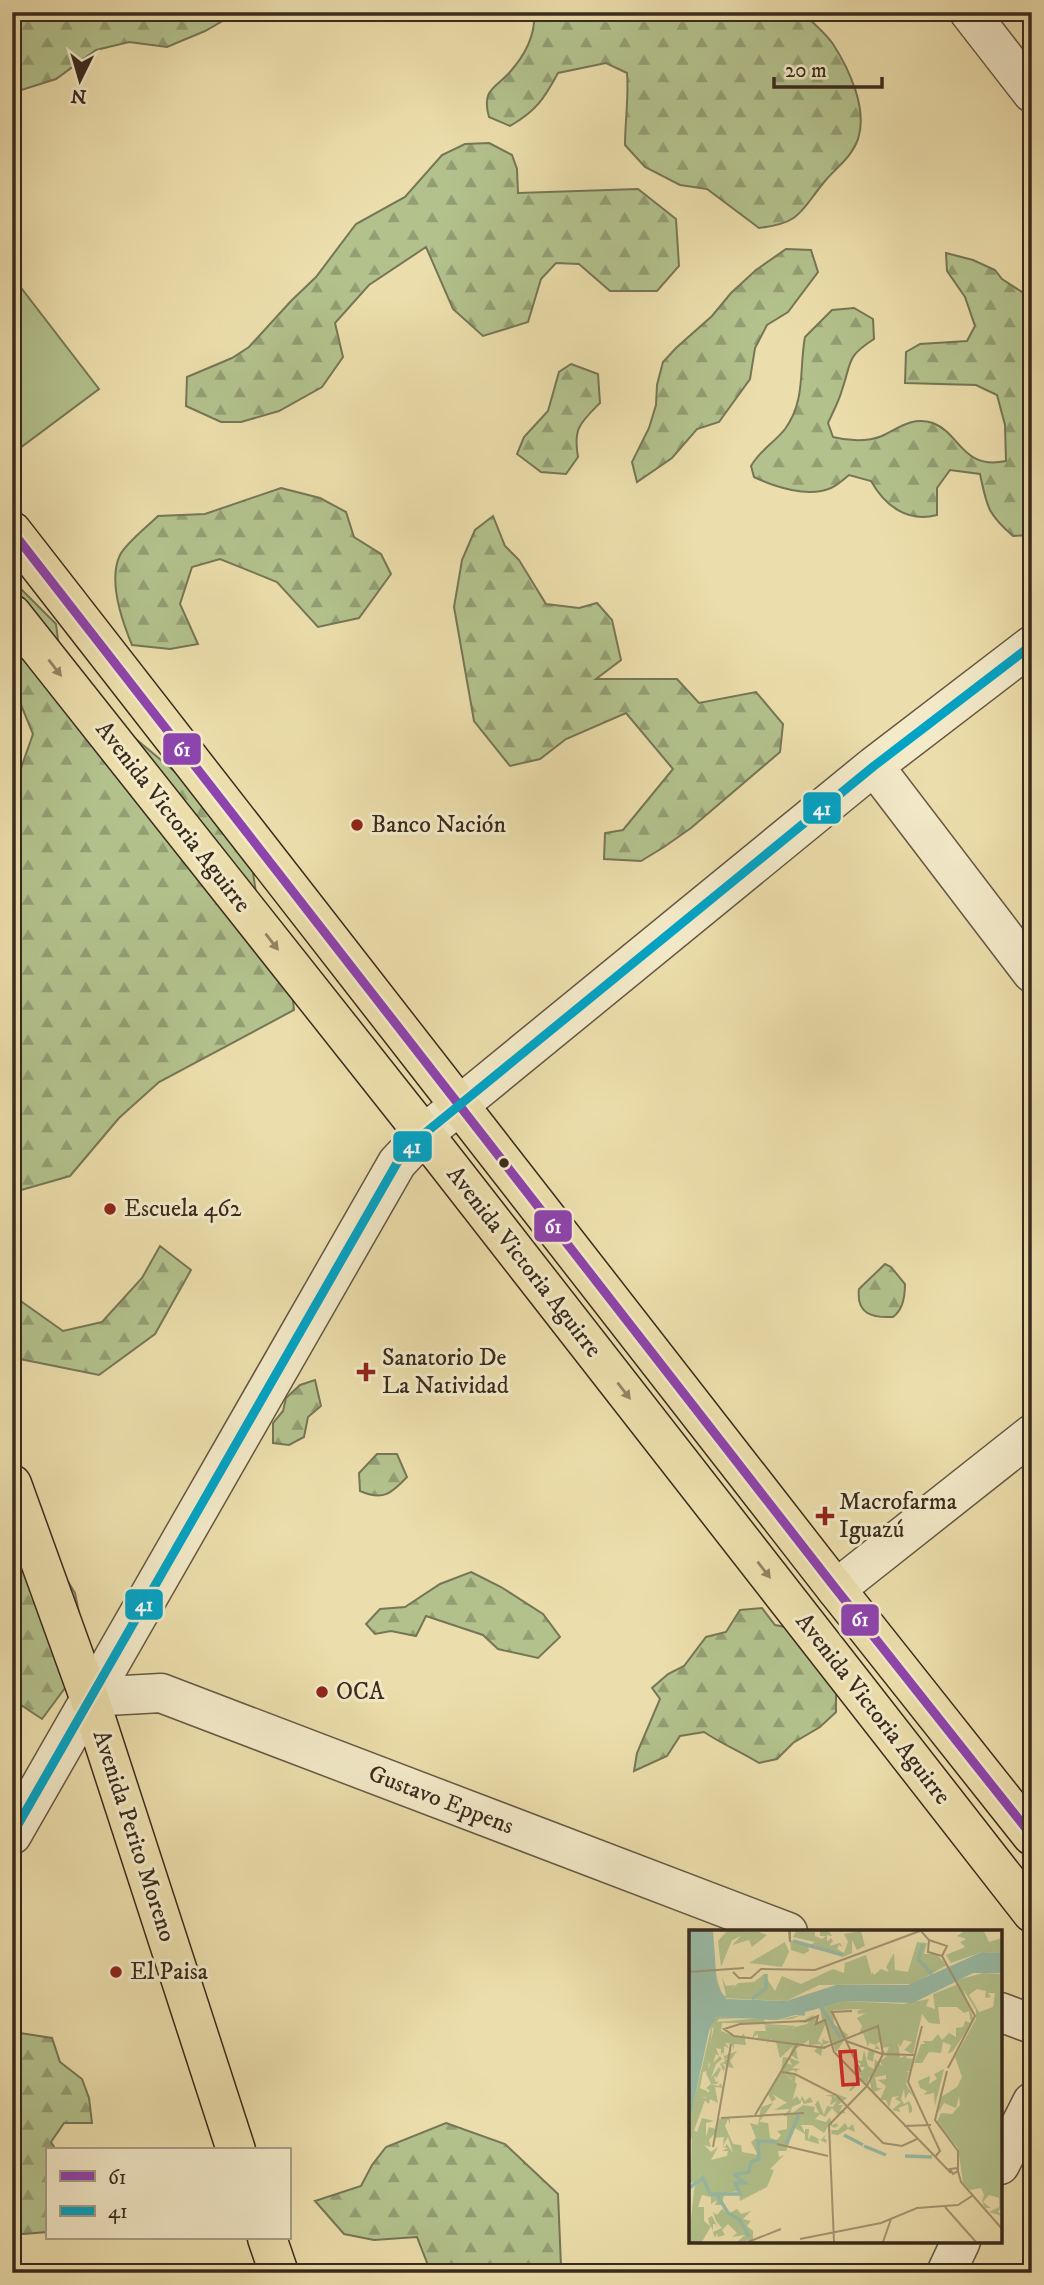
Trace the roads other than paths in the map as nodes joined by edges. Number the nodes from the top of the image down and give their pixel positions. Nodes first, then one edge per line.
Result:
1 (969, 12) edge
2 (1032, 93) edge
3 (12, 531) edge
4 (12, 614) edge
5 (1032, 645) edge
6 (874, 766) junction
7 (1032, 973) edge
8 (461, 1105) junction
9 (424, 1134) junction
10 (1032, 1434) edge
11 (12, 1484) edge
12 (836, 1589) junction
13 (89, 1697) junction
14 (12, 1835) edge
15 (1032, 1836) edge
16 (1032, 1913) edge
17 (785, 1930) edge
18 (1002, 2013) edge
19 (1032, 2024) edge
20 (1032, 2102) edge
21 (235, 2148) edge
22 (1002, 2161) edge
23 (268, 2240) edge
24 (960, 2243) edge
25 (279, 2273) edge
26 (946, 2273) edge

1 - 2 street
3 - 8 main road, Avenida Victoria Aguirre
4 -> 9 main road, Avenida Victoria Aguirre
5 - 6 street
6 - 7 street
6 - 8 street
8 - 9 street
8 - 12 main road, Avenida Victoria Aguirre
9 - 13 street
9 -> 16 main road, Avenida Victoria Aguirre
10 - 12 street
11 - 13 main road, Avenida Perito Moreno
12 - 15 main road, Avenida Victoria Aguirre
13 - 14 street
13 - 17 street, Gustavo Eppens
13 - 21 main road, Avenida Perito Moreno
18 - 19 street
20 - 22 street
23 - 25 main road
24 - 26 street

